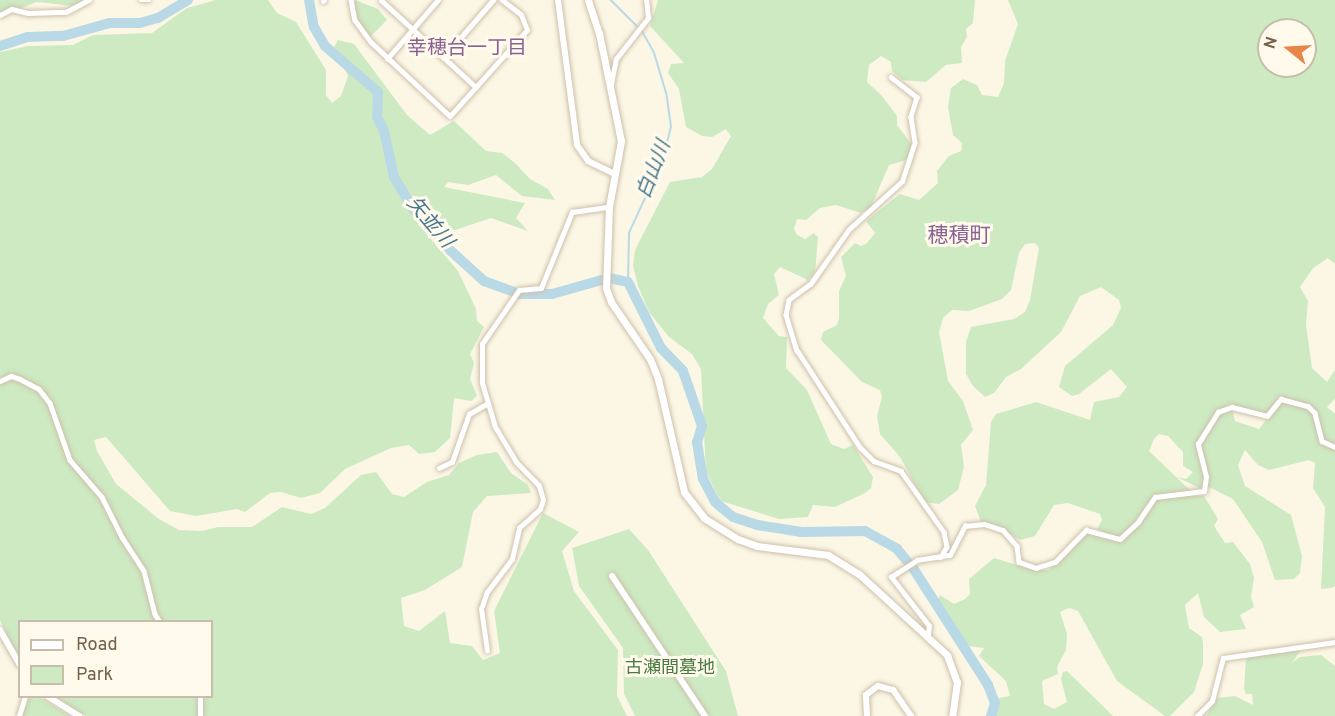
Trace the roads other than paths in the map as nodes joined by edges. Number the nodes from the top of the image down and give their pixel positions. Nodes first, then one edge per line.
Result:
1 (89, 0) edge
2 (141, 0) edge
3 (149, 0) edge
4 (351, 0) edge
5 (381, 0) edge
6 (438, 0) edge
7 (493, 0) edge
8 (502, 0) edge
9 (558, 0) edge
10 (588, 0) edge
11 (646, 0) edge
12 (0, 15) edge
13 (411, 31) junction
14 (443, 58) junction
15 (387, 59) junction
16 (891, 77) dead end
17 (476, 87) junction
18 (612, 93) junction
19 (613, 173) junction
20 (609, 207) junction
21 (0, 381) edge
22 (488, 403) junction
23 (1335, 447) edge
24 (439, 468) dead end
25 (941, 557) junction
26 (612, 576) dead end
27 (159, 620) edge
28 (0, 630) edge
29 (927, 634) junction
30 (1335, 642) edge
31 (487, 651) dead end
32 (18, 662) edge
33 (25, 698) edge
34 (50, 698) edge
35 (200, 698) edge
36 (19, 716) edge
37 (79, 716) edge
38 (200, 716) edge
39 (705, 716) edge
40 (867, 716) edge
41 (911, 716) edge
42 (952, 716) edge
43 (1197, 716) edge

1 - 12 street
2 - 3 street
4 - 15 street
5 - 13 street
6 - 13 street
7 - 14 street
8 - 17 street
9 - 19 street
10 - 18 main road
11 - 18 street
13 - 14 street
13 - 15 street
14 - 17 street
15 - 17 street
16 - 25 street
18 - 19 main road
19 - 20 main road
20 - 22 street
20 - 29 main road
21 - 27 street
22 - 24 street
22 - 31 street
23 - 25 street
25 - 29 street
26 - 39 street
28 - 32 street
29 - 42 main road
30 - 43 street
33 - 36 street
34 - 37 street
35 - 38 street
40 - 41 street

